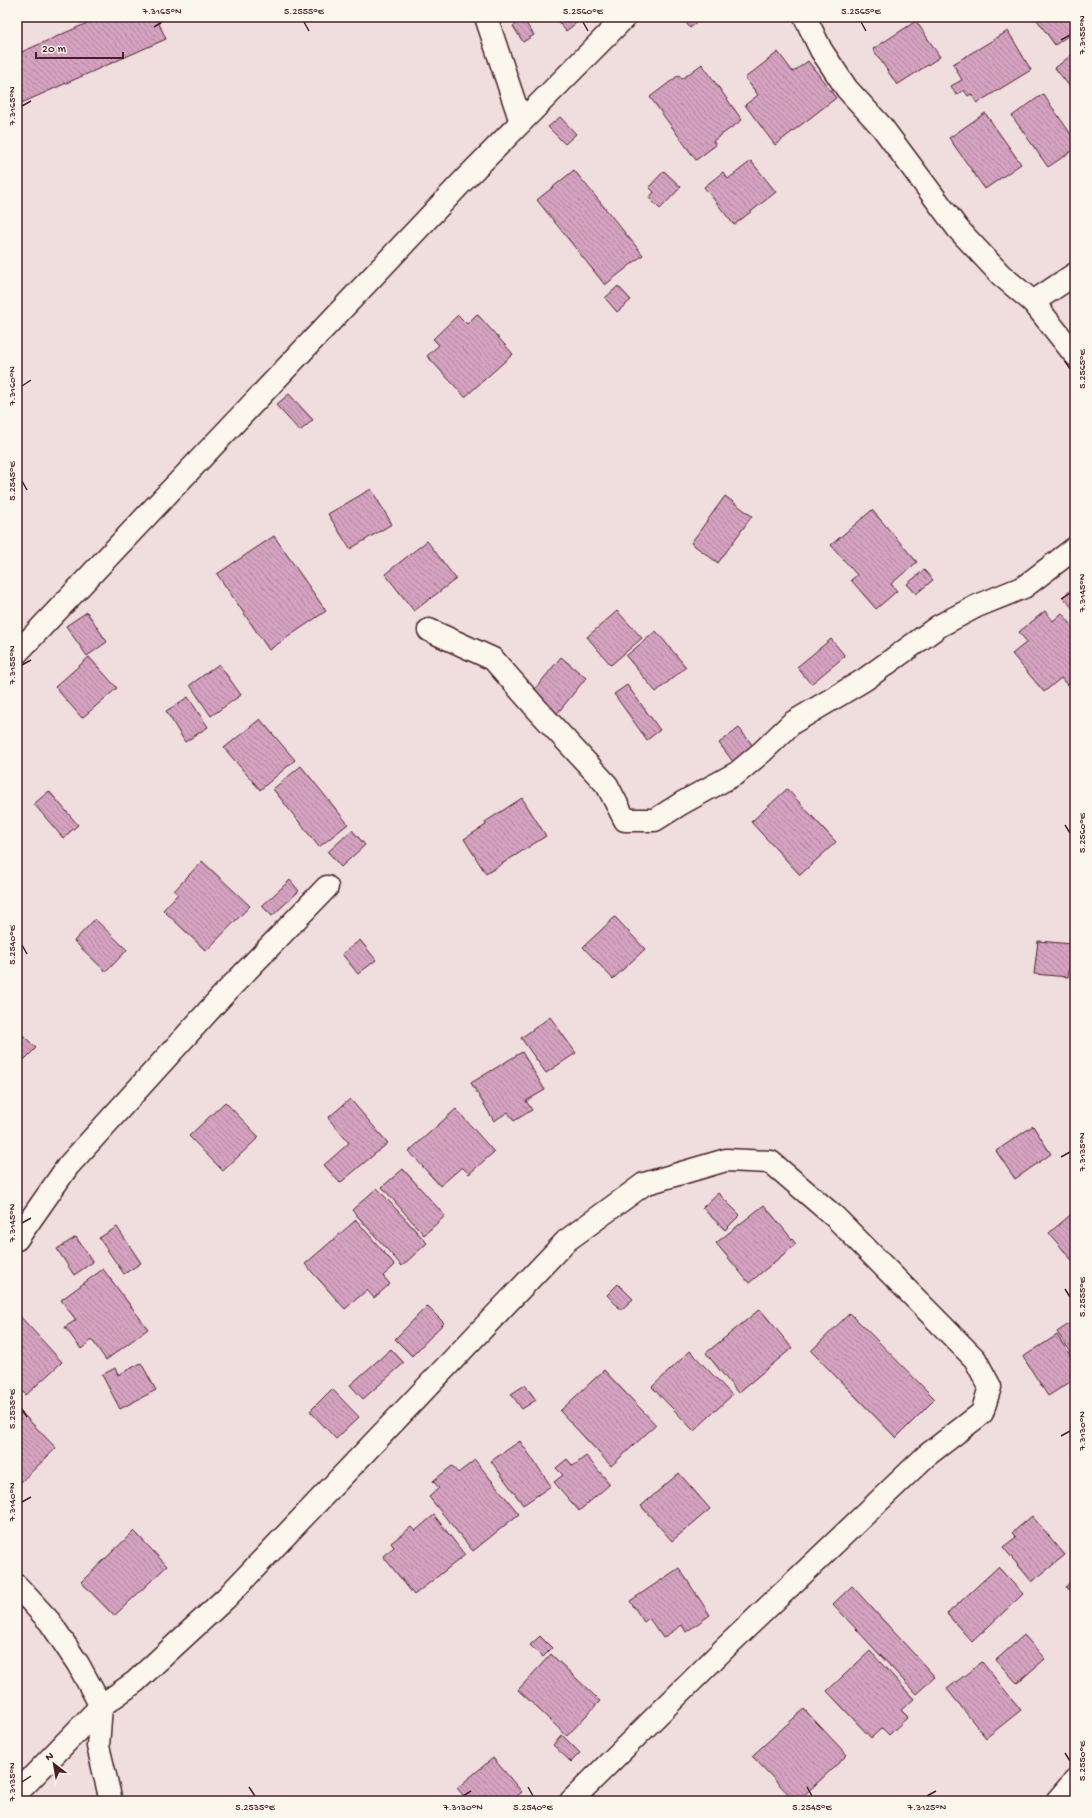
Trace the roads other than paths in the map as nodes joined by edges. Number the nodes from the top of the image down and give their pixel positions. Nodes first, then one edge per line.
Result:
1 (486, 17) edge
2 (625, 17) edge
3 (805, 17) edge
4 (521, 122) junction
5 (1075, 274) edge
6 (1033, 302) junction
7 (1075, 355) edge
8 (1075, 548) edge
9 (429, 630) dead end
10 (17, 653) edge
11 (327, 887) dead end
12 (17, 1239) edge
13 (17, 1586) edge
14 (101, 1706) junction
15 (1075, 1780) edge
16 (17, 1793) edge
17 (111, 1801) edge
18 (571, 1801) edge
19 (1057, 1801) edge

1 - 4 street
2 - 4 street
3 - 6 street
4 - 10 street
5 - 6 street
6 - 7 street
8 - 9 street
11 - 12 street
13 - 14 street
14 - 16 street
14 - 17 street
14 - 18 street
15 - 19 street

